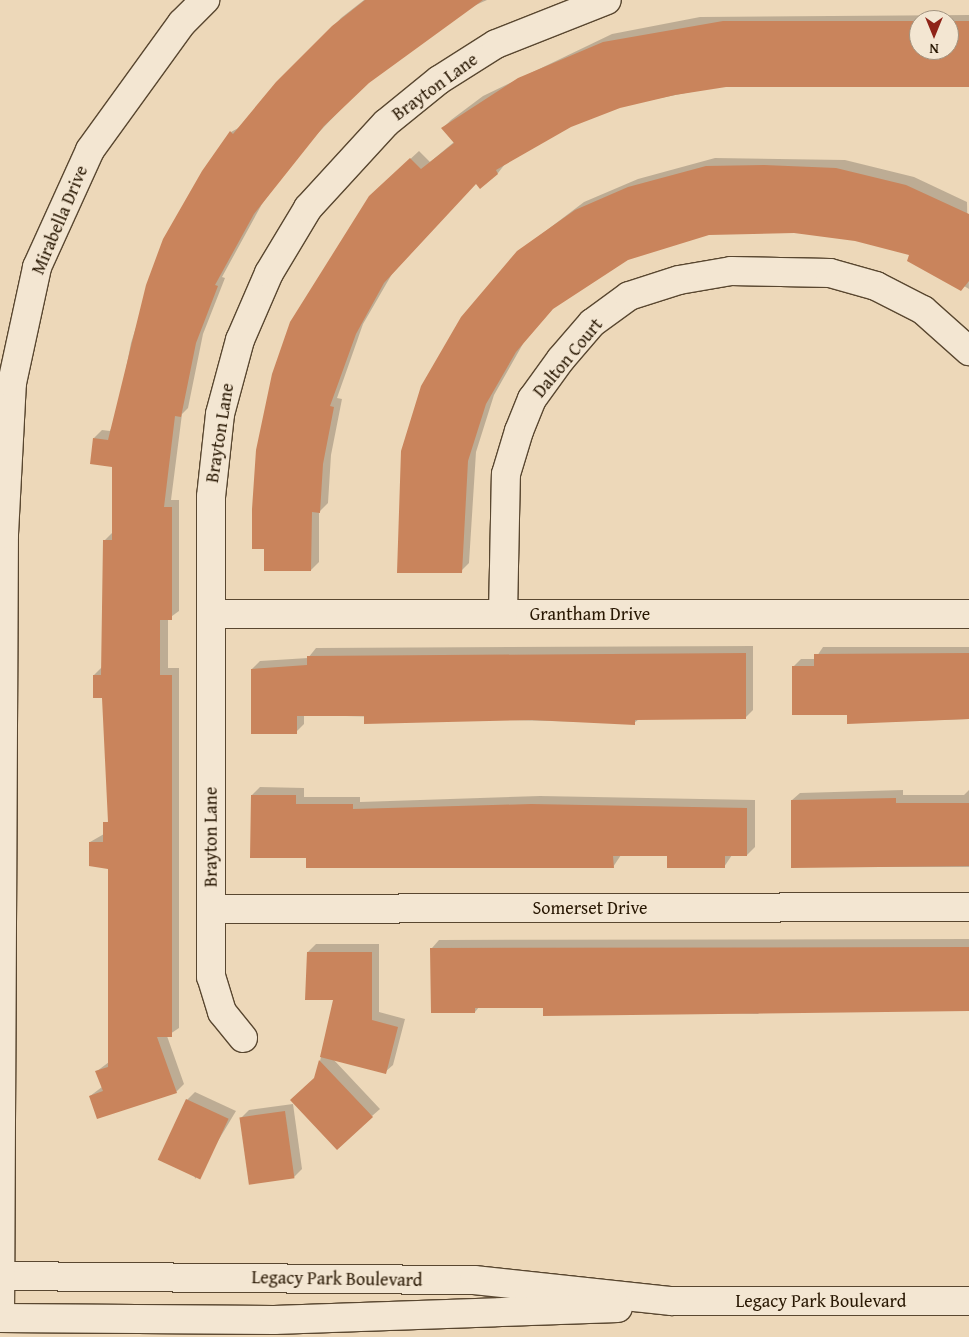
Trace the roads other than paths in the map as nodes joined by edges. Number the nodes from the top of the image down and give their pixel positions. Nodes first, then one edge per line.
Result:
1 (205, 0) edge
2 (607, 0) edge
3 (969, 350) edge
4 (211, 614) junction
5 (503, 614) junction
6 (969, 614) edge
7 (969, 908) edge
8 (211, 909) junction
9 (243, 1038) dead end
10 (0, 1276) edge
11 (672, 1301) junction
12 (969, 1301) edge
13 (0, 1318) edge

1 - 10 street, Mirabella Drive
2 - 4 street, Brayton Lane
3 - 5 street, Dalton Court
4 - 5 street, Grantham Drive
4 - 8 street, Brayton Lane
5 - 6 street, Grantham Drive
7 - 8 street, Somerset Drive
8 - 9 street, Brayton Lane
10 - 11 street, Legacy Park Boulevard
10 - 13 street, Mirabella Drive
11 - 12 street, Legacy Park Boulevard
11 - 13 street, Legacy Park Boulevard

